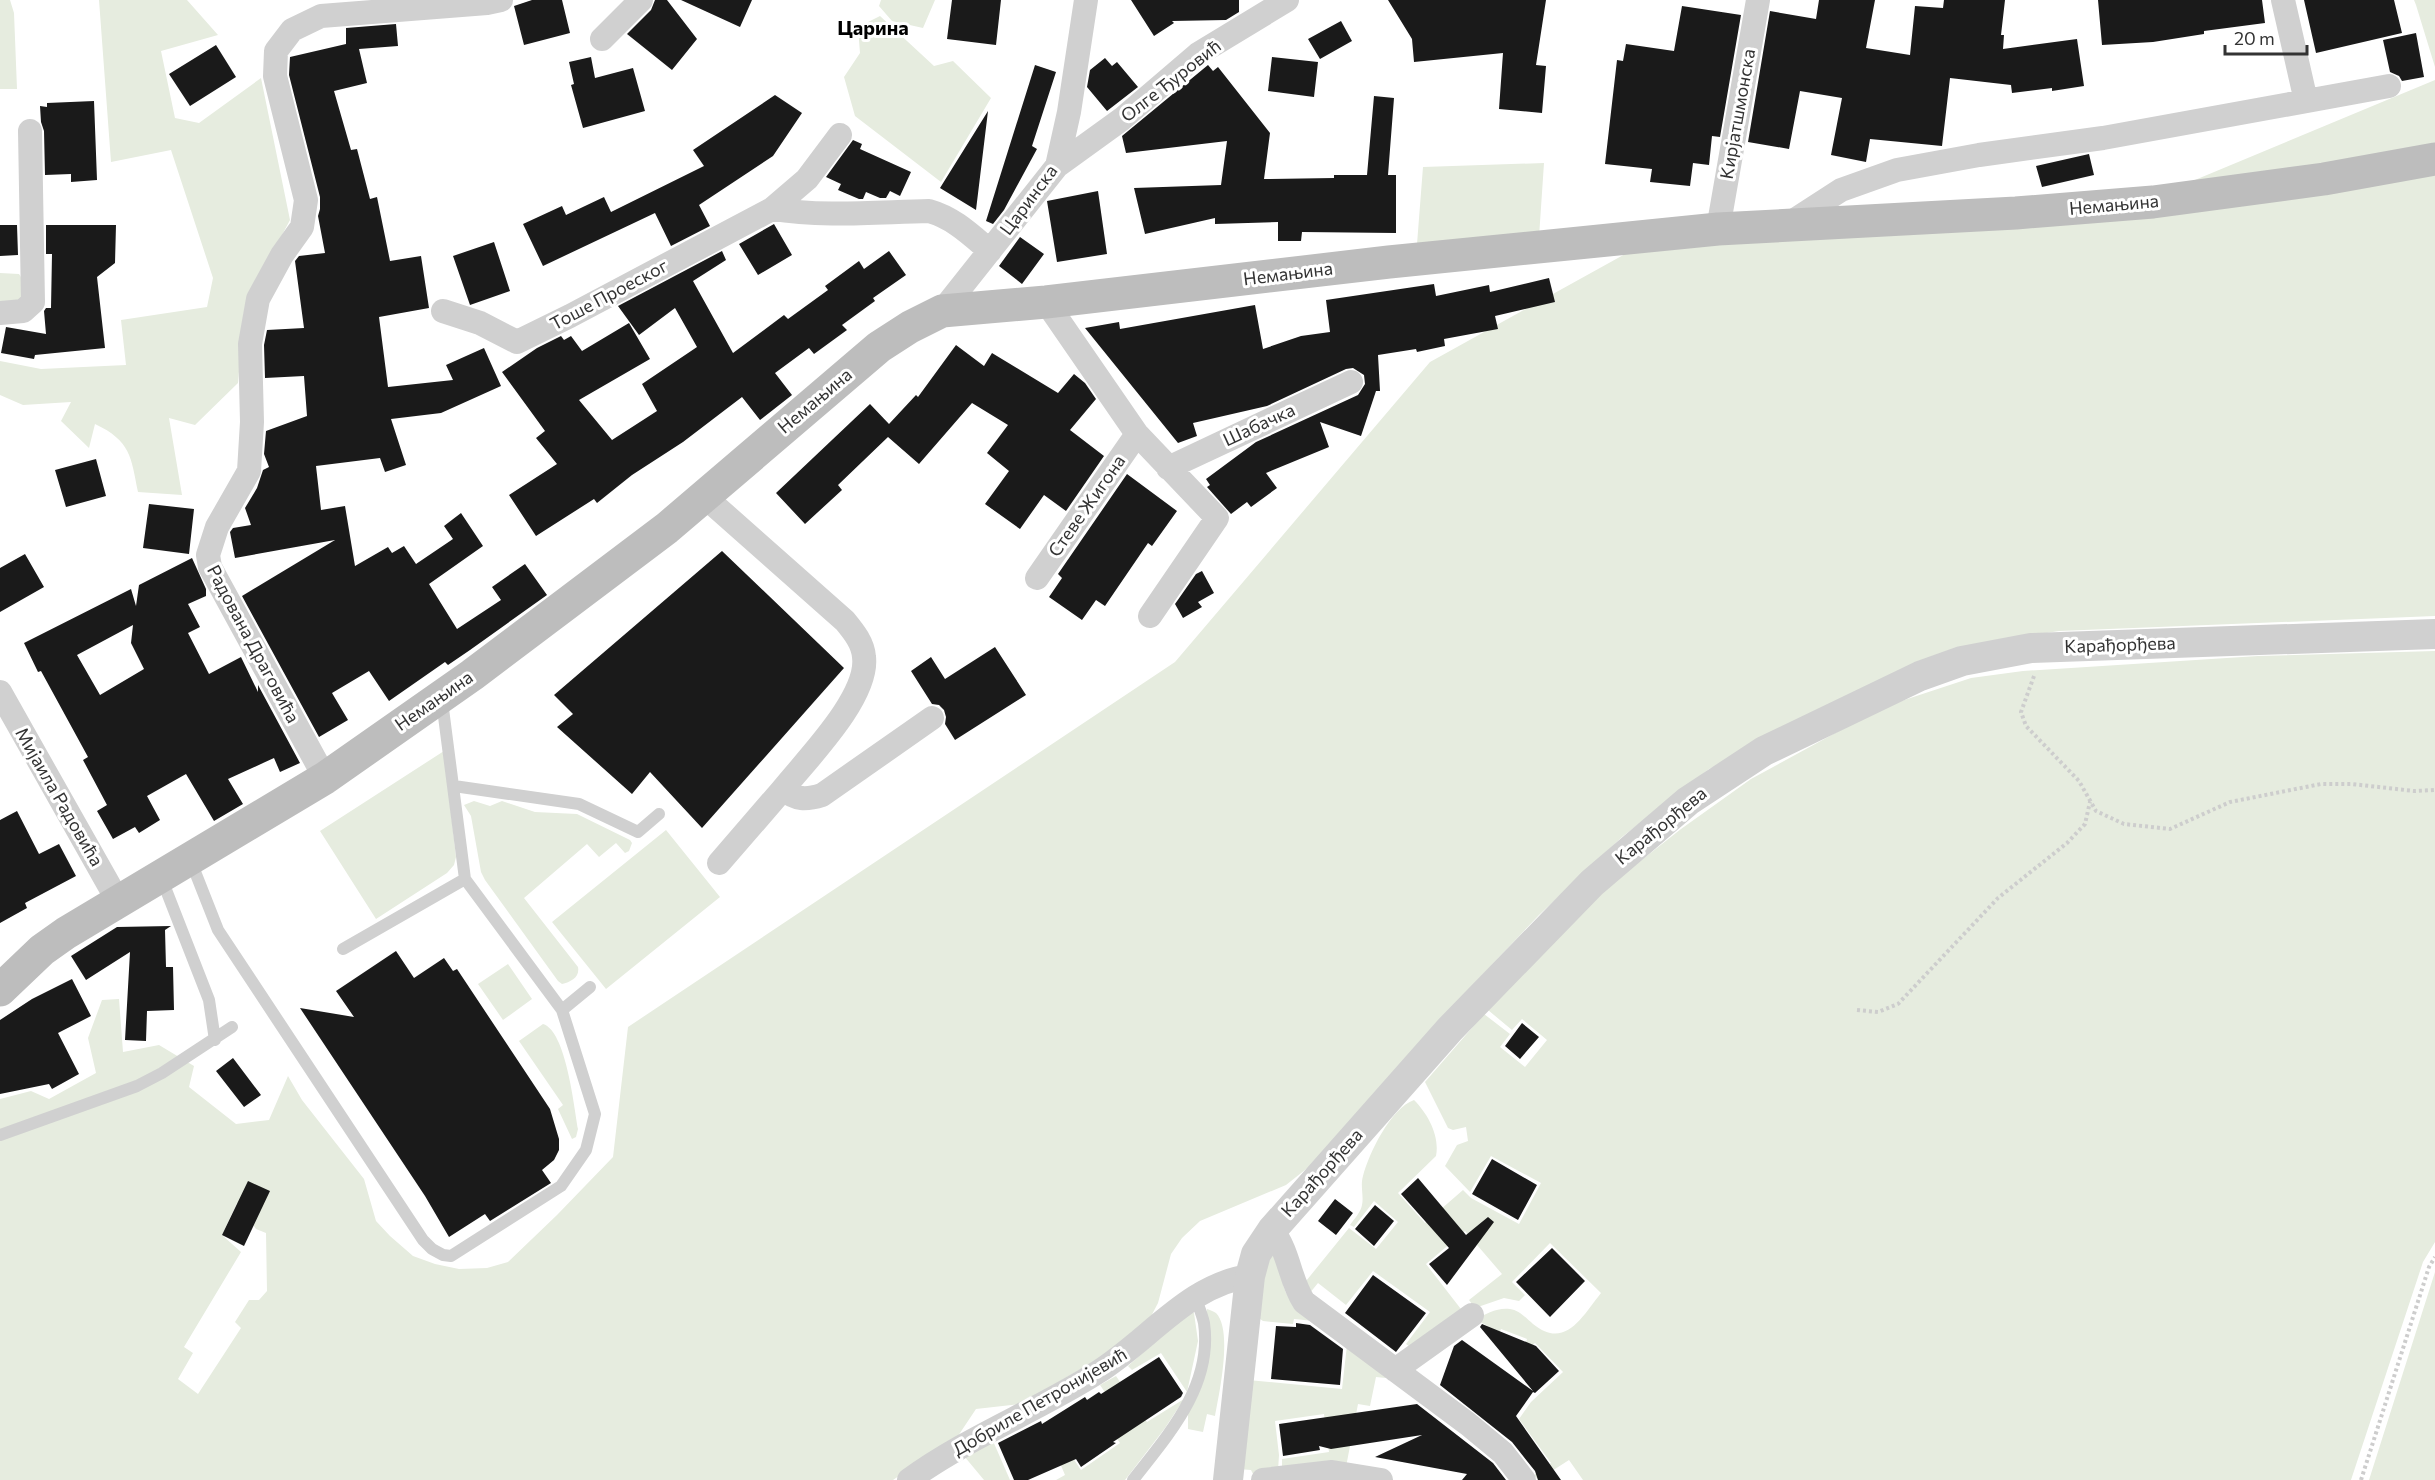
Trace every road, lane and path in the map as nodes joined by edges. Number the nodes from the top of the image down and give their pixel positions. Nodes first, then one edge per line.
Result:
1 (501, 0) edge
2 (641, 0) edge
3 (1086, 0) edge
4 (1758, 0) edge
5 (2283, 0) edge
6 (1274, 4) edge
7 (602, 39) dead end
8 (2390, 86) dead end
9 (2306, 101) junction
10 (30, 131) dead end
11 (840, 135) dead end
12 (2435, 159) edge
13 (1058, 166) junction
14 (772, 209) junction
15 (1790, 224) junction
16 (1718, 229) junction
17 (990, 251) junction
18 (1046, 302) junction
19 (443, 311) dead end
20 (942, 311) junction
21 (0, 313) edge
22 (1351, 382) dead end
23 (1137, 434) junction
24 (1167, 468) junction
25 (705, 497) junction
26 (1037, 578) dead end
27 (1150, 616) dead end
28 (2435, 634) edge
29 (2042, 648) junction
30 (0, 692) edge
31 (442, 696) junction
32 (932, 718) dead end
33 (325, 778) junction
34 (454, 786) junction
35 (783, 789) junction
36 (2435, 790) edge
37 (2090, 801) junction
38 (659, 814) dead end
39 (189, 858) junction
40 (719, 863) dead end
41 (161, 876) junction
42 (465, 879) junction
43 (118, 901) junction
44 (343, 949) dead end
45 (590, 987) dead end
46 (0, 990) edge
47 (561, 1010) junction
48 (1857, 1010) dead end
49 (232, 1027) dead end
50 (214, 1040) junction
51 (0, 1135) edge
52 (1272, 1230) junction
53 (2435, 1257) edge
54 (1250, 1276) junction
55 (1195, 1296) junction
56 (1472, 1315) dead end
57 (1395, 1370) junction
58 (909, 1480) edge
59 (1133, 1480) edge
60 (1228, 1480) edge
61 (1263, 1480) edge
62 (1381, 1480) edge
63 (1524, 1480) edge
64 (2361, 1480) edge

1 - 33 street, Радована Драговића
2 - 7 street
3 - 13 street, Царинска
4 - 16 street, Кирјатшмонска
5 - 9 street
6 - 13 street, Олге Ђуровић
8 - 9 street, Немањина
9 - 15 street, Немањина
10 - 21 street
11 - 14 street, Тоше Проеског
12 - 15 main road, Немањина
13 - 17 street, Царинска
14 - 17 street
14 - 19 street, Тоше Проеског
15 - 16 main road, Немањина
16 - 18 main road, Немањина
17 - 20 street, Царинска
18 - 20 main road, Немањина
18 - 23 street
20 - 25 main road, Немањина
22 - 24 street, Шабачка
23 - 24 street
23 - 26 street, Стеве Жигона
24 - 27 street
25 - 31 main road, Немањина
25 - 35 street
28 - 29 street, Карађорђева
29 - 37 path
29 - 52 street, Карађорђева
30 - 43 street, Мијаила Радовића
31 - 33 main road, Немањина
31 - 34 lane
32 - 35 street
33 - 39 main road, Немањина
34 - 38 lane
34 - 42 lane
35 - 40 street
36 - 37 path
37 - 48 path
39 - 41 main road, Немањина
39 - 47 lane
41 - 43 main road, Немањина
41 - 50 lane
42 - 44 lane
42 - 47 lane
43 - 46 main road, Немањина
45 - 47 lane
49 - 50 lane
50 - 51 lane
52 - 54 street, Карађорђева
52 - 57 street
53 - 64 path
54 - 55 street, Добриле Петронијевић
54 - 60 street, Карађорђева
55 - 58 street, Добриле Петронијевић
55 - 59 lane
56 - 57 street
57 - 63 street
61 - 62 street

